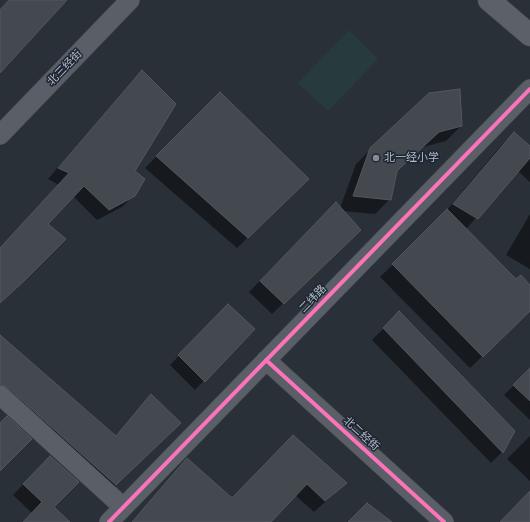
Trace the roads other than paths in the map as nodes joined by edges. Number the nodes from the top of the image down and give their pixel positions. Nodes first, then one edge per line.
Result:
1 (130, 0) edge
2 (489, 0) edge
3 (530, 34) edge
4 (530, 89) edge
5 (0, 135) edge
6 (266, 360) junction
7 (0, 395) edge
8 (123, 507) junction
9 (109, 522) edge
10 (444, 522) edge

1 - 5 street, 北三经街
2 - 3 main road
4 - 6 street, 二纬路
6 - 8 street, 二纬路
6 - 10 street, 北二经街
7 - 8 street
8 - 9 street, 二纬路

